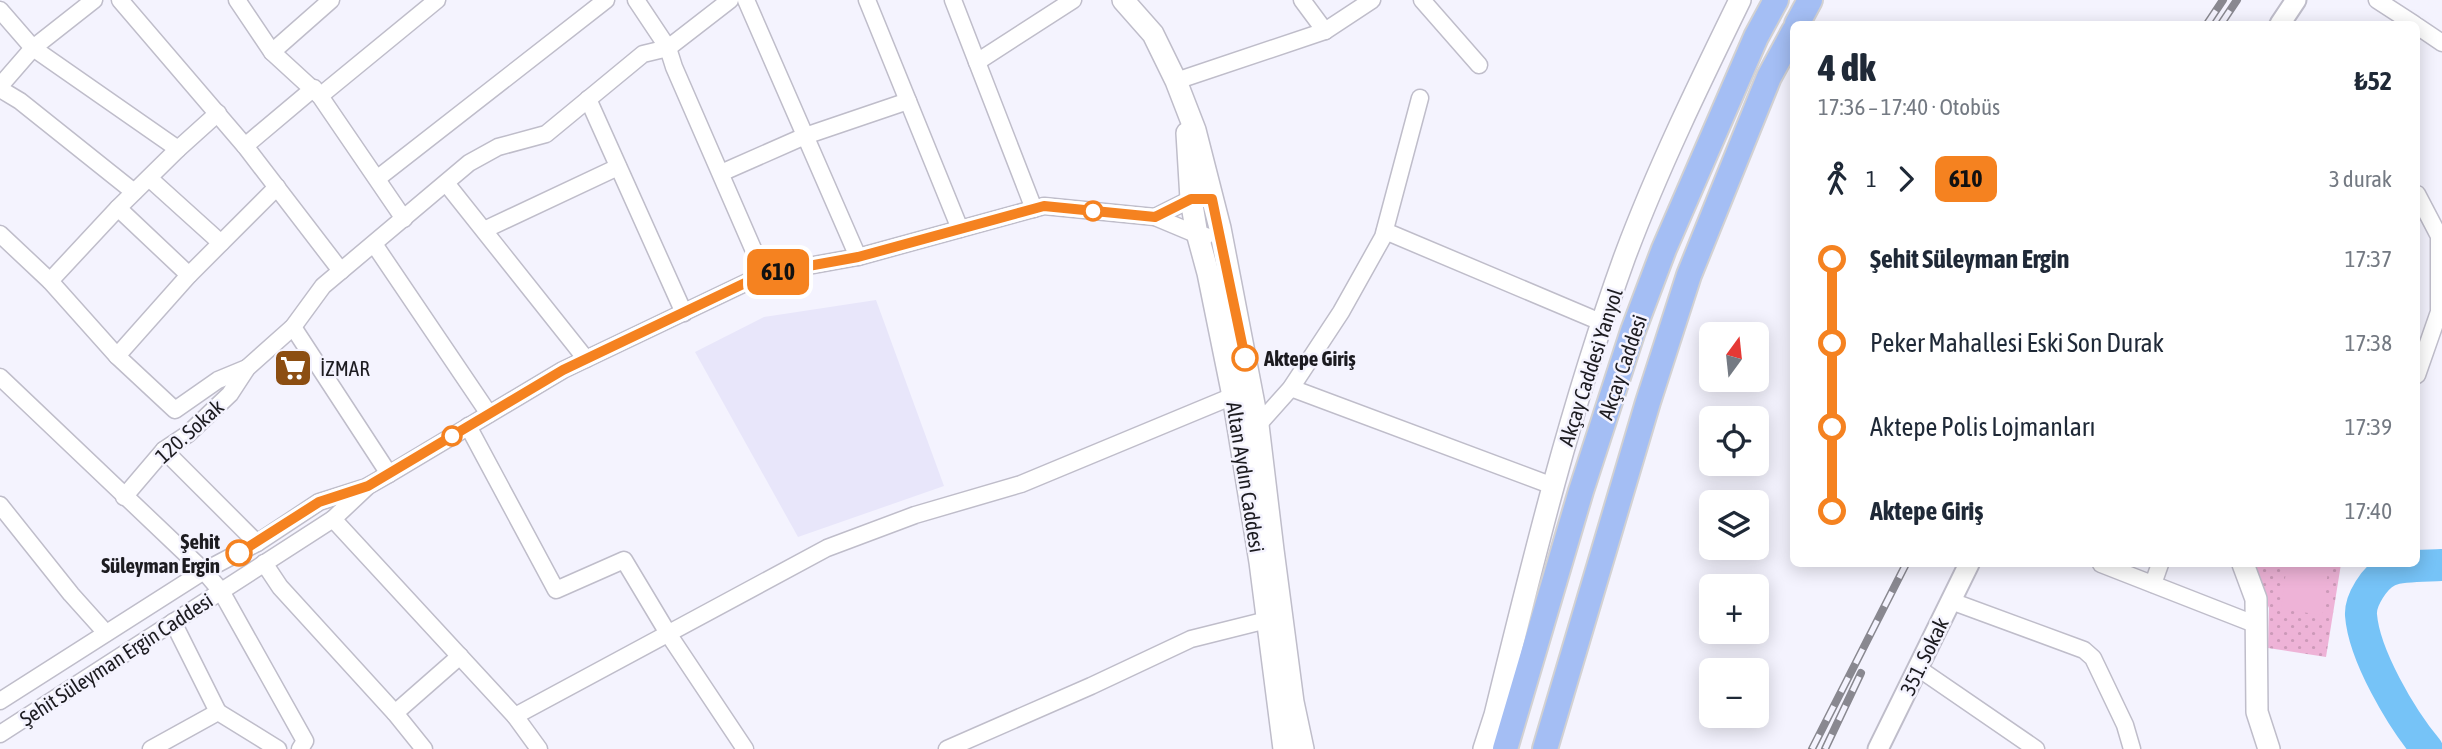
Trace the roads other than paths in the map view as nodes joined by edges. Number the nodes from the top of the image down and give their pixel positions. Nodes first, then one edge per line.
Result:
1 (94, 0) edge
2 (120, 0) edge
3 (237, 0) edge
4 (331, 0) edge
5 (437, 0) edge
6 (606, 0) edge
7 (636, 0) edge
8 (730, 0) edge
9 (746, 0) edge
10 (867, 0) edge
11 (953, 0) edge
12 (1073, 0) edge
13 (1123, 0) edge
14 (1302, 0) edge
15 (1372, 0) edge
16 (1422, 0) edge
17 (1740, 0) edge
18 (1776, 0) edge
19 (1810, 0) edge
20 (2296, 0) edge
21 (2377, 0) edge
22 (0, 10) edge
23 (1799, 21) edge
24 (2282, 21) edge
25 (2409, 21) edge
26 (2420, 28) edge
27 (1325, 31) junction
28 (1790, 39) edge
29 (2442, 43) edge
30 (33, 48) junction
31 (668, 48) junction
32 (272, 52) junction
33 (977, 62) junction
34 (1479, 65) dead end
35 (1176, 81) junction
36 (0, 87) edge
37 (317, 92) junction
38 (588, 99) junction
39 (1420, 99) dead end
40 (908, 101) junction
41 (1187, 107) junction
42 (218, 113) junction
43 (805, 136) junction
44 (245, 146) junction
45 (178, 149) junction
46 (618, 167) junction
47 (721, 173) junction
48 (149, 177) junction
49 (378, 178) junction
50 (446, 183) junction
51 (276, 187) junction
52 (134, 192) junction
53 (1191, 199) junction
54 (1212, 199) junction
55 (2420, 200) edge
56 (118, 208) junction
57 (1034, 209) junction
58 (1155, 217) junction
59 (404, 219) junction
60 (960, 229) junction
61 (484, 230) junction
62 (1385, 231) junction
63 (1198, 235) junction
64 (1221, 236) junction
65 (221, 243) junction
66 (3, 244) edge
67 (374, 244) junction
68 (858, 257) junction
69 (341, 271) junction
70 (764, 274) junction
71 (189, 275) junction
72 (50, 281) junction
73 (684, 313) junction
74 (1603, 323) junction
75 (293, 327) junction
76 (117, 356) junction
77 (586, 359) junction
78 (2420, 366) edge
79 (247, 368) junction
80 (0, 377) edge
81 (1291, 388) junction
82 (1233, 396) junction
83 (489, 414) junction
84 (1258, 425) junction
85 (468, 426) junction
86 (164, 450) junction
87 (389, 474) junction
88 (368, 486) junction
89 (1553, 486) junction
90 (124, 497) junction
91 (0, 505) edge
92 (333, 519) junction
93 (257, 544) junction
94 (264, 563) junction
95 (1968, 567) edge
96 (2109, 567) edge
97 (2159, 567) edge
98 (2244, 567) edge
99 (204, 571) junction
100 (2153, 584) junction
101 (221, 591) junction
102 (1951, 601) junction
103 (1274, 618) junction
104 (173, 622) junction
105 (2257, 625) junction
106 (106, 633) junction
107 (669, 635) junction
108 (460, 656) junction
109 (1918, 668) junction
110 (0, 701) edge
111 (218, 712) junction
112 (395, 713) junction
113 (515, 716) junction
114 (3, 739) edge
115 (151, 749) edge
116 (278, 749) edge
117 (300, 749) edge
118 (424, 749) edge
119 (539, 749) edge
120 (745, 749) edge
121 (947, 749) edge
122 (1284, 749) edge
123 (1303, 749) edge
124 (1484, 749) edge
125 (1505, 749) edge
126 (1545, 749) edge
127 (1878, 749) edge
128 (2036, 749) edge
129 (2132, 749) edge
130 (2269, 749) edge

1 - 30 street
2 - 42 street
3 - 32 street
4 - 32 street
5 - 37 street
6 - 49 street
7 - 31 street
8 - 31 street, 120. Sokak
9 - 43 street
10 - 40 street
11 - 33 street
12 - 33 street
13 - 35 main road
14 - 27 street
15 - 27 street
16 - 34 street
17 - 74 main road, Akçay Caddesi Yanyol
18 - 125 highway, Akçay Caddesi
19 - 23 highway
20 - 24 street
21 - 25 street
22 - 30 street
26 - 29 street
27 - 35 street
28 - 126 highway, Akçay Caddesi
30 - 36 street
30 - 45 street
31 - 38 street, 120. Sokak
31 - 47 street
32 - 37 street
33 - 57 street
35 - 41 main road
36 - 52 street
37 - 44 street
37 - 49 street
38 - 46 street
38 - 50 street, 120. Sokak
39 - 62 street
40 - 43 street
40 - 60 street
41 - 53 main road, Altan Aydın Caddesi
41 - 54 main road, Altan Aydın Caddesi
42 - 44 street
42 - 45 street
43 - 47 street
43 - 68 street
44 - 51 street
45 - 48 street
46 - 61 street
46 - 73 street
47 - 70 street
48 - 52 street
48 - 65 street
49 - 59 street
50 - 59 street, 120. Sokak
50 - 61 street
51 - 65 street
51 - 69 street
52 - 56 street
53 - 54 street
53 - 58 street
53 - 63 main road, Altan Aydın Caddesi
54 - 64 main road, Altan Aydın Caddesi
55 - 78 street
56 - 71 street
56 - 72 street
57 - 58 street, Şehit Süleyman Ergin Caddesi
57 - 60 street, Şehit Süleyman Ergin Caddesi
58 - 63 street, Şehit Süleyman Ergin Caddesi
59 - 67 street, 120. Sokak
60 - 68 street, Şehit Süleyman Ergin Caddesi
61 - 77 street
62 - 74 street
62 - 81 street
63 - 64 street
63 - 82 main road, Altan Aydın Caddesi
64 - 84 main road, Altan Aydın Caddesi
65 - 71 street
66 - 72 street
67 - 69 street, 120. Sokak
67 - 83 street
68 - 70 street, Şehit Süleyman Ergin Caddesi
69 - 75 street, 120. Sokak
70 - 73 street, Şehit Süleyman Ergin Caddesi
71 - 76 street
72 - 76 street
73 - 77 street, Şehit Süleyman Ergin Caddesi
74 - 89 main road, Akçay Caddesi Yanyol
75 - 79 street, 120. Sokak
75 - 87 street
76 - 79 street
77 - 83 street, Şehit Süleyman Ergin Caddesi
79 - 86 street, 120. Sokak
80 - 90 street
81 - 84 street
81 - 89 street
82 - 103 main road, Altan Aydın Caddesi
82 - 107 street
83 - 85 street, Şehit Süleyman Ergin Caddesi
84 - 103 main road, Altan Aydın Caddesi
85 - 87 street, Şehit Süleyman Ergin Caddesi
85 - 107 street
86 - 90 street, 120. Sokak
86 - 93 street
87 - 88 street, Şehit Süleyman Ergin Caddesi
88 - 92 street, Şehit Süleyman Ergin Caddesi
88 - 93 street, Şehit Süleyman Ergin Caddesi
89 - 124 main road, Akçay Caddesi Yanyol
90 - 99 street
91 - 106 street
92 - 94 street, Şehit Süleyman Ergin Caddesi
92 - 108 street
93 - 99 street, Şehit Süleyman Ergin Caddesi
94 - 101 street, Şehit Süleyman Ergin Caddesi
94 - 112 street
95 - 102 street, 351. Sokak
96 - 100 street
97 - 100 street
98 - 105 main road
99 - 101 street
99 - 106 street, Şehit Süleyman Ergin Caddesi
100 - 105 street
101 - 104 street, Şehit Süleyman Ergin Caddesi
101 - 117 street
102 - 109 street, 351. Sokak
102 - 129 street
103 - 121 street
103 - 122 main road, Altan Aydın Caddesi
103 - 123 main road, Altan Aydın Caddesi
104 - 111 street
104 - 114 street, Şehit Süleyman Ergin Caddesi
105 - 130 main road
106 - 110 street, Şehit Süleyman Ergin Caddesi
107 - 113 street
107 - 120 street
108 - 112 street
108 - 113 street
109 - 127 street, 351. Sokak
109 - 128 street
111 - 115 street
111 - 116 street
112 - 118 street
113 - 119 street

